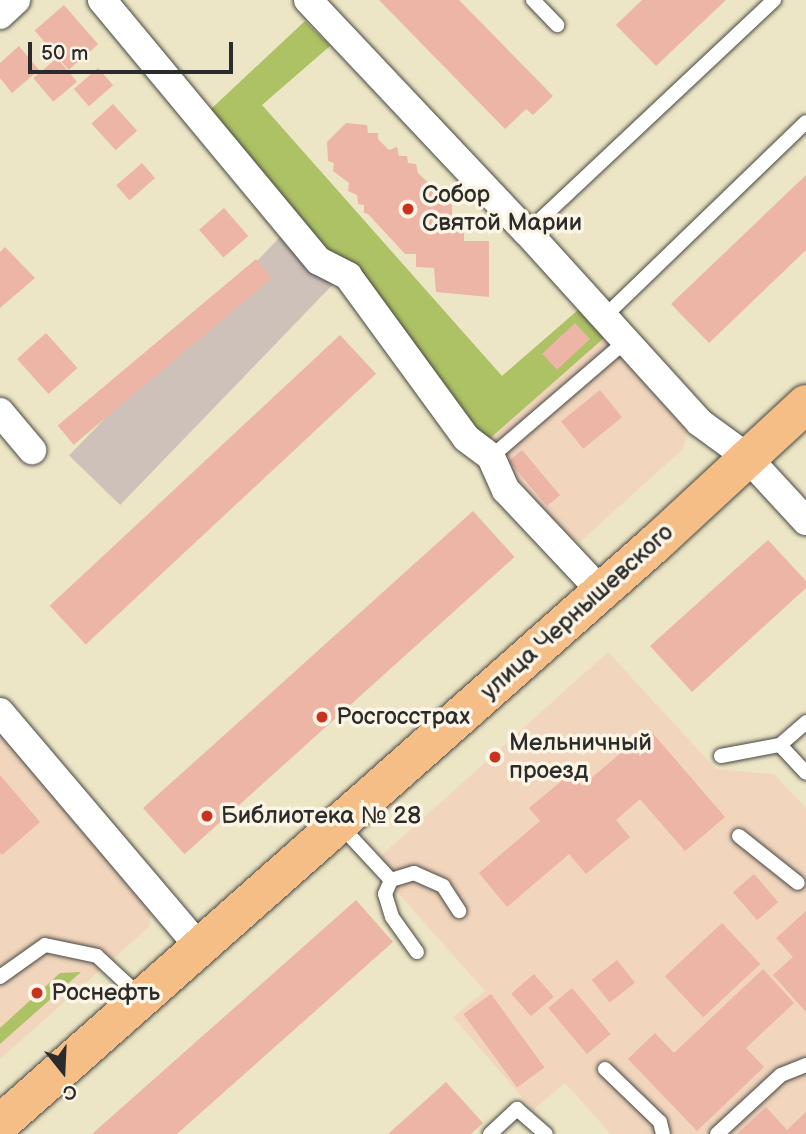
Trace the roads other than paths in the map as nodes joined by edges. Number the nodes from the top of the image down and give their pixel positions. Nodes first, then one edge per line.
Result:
1 (16, 0) edge
2 (102, 0) edge
3 (533, 0) edge
4 (774, 0) edge
5 (312, 1) edge
6 (0, 15) edge
7 (557, 25) dead end
8 (806, 122) edge
9 (527, 232) junction
10 (605, 316) junction
11 (627, 340) junction
12 (806, 404) edge
13 (0, 412) edge
14 (32, 450) dead end
15 (491, 457) junction
16 (747, 457) junction
17 (806, 521) edge
18 (601, 591) junction
19 (0, 712) edge
20 (806, 722) edge
21 (780, 745) junction
22 (721, 756) dead end
23 (806, 773) edge
24 (340, 824) junction
25 (739, 836) dead end
26 (391, 880) junction
27 (798, 883) dead end
28 (459, 911) dead end
29 (200, 948) junction
30 (417, 952) dead end
31 (0, 977) edge
32 (143, 999) junction
33 (806, 1065) edge
34 (605, 1069) dead end
35 (0, 1124) edge
36 (490, 1134) edge
37 (546, 1134) edge
38 (663, 1134) edge
39 (717, 1134) edge

1 - 6 street
2 - 15 street
3 - 7 lane
4 - 9 lane
5 - 9 street
8 - 10 lane
9 - 10 street
10 - 11 street
11 - 15 lane
11 - 16 street
12 - 16 main road, улица Чернышевского
13 - 14 street
15 - 18 street
16 - 17 street
16 - 18 main road, улица Чернышевского
18 - 24 main road, улица Чернышевского
19 - 29 street
20 - 21 lane
21 - 22 lane
21 - 23 lane
24 - 26 lane
24 - 29 main road, улица Чернышевского
25 - 27 lane
26 - 28 lane
26 - 30 lane
29 - 32 main road, улица Чернышевского
31 - 32 lane
32 - 35 main road, улица Чернышевского
33 - 39 lane
34 - 38 lane
36 - 37 lane

